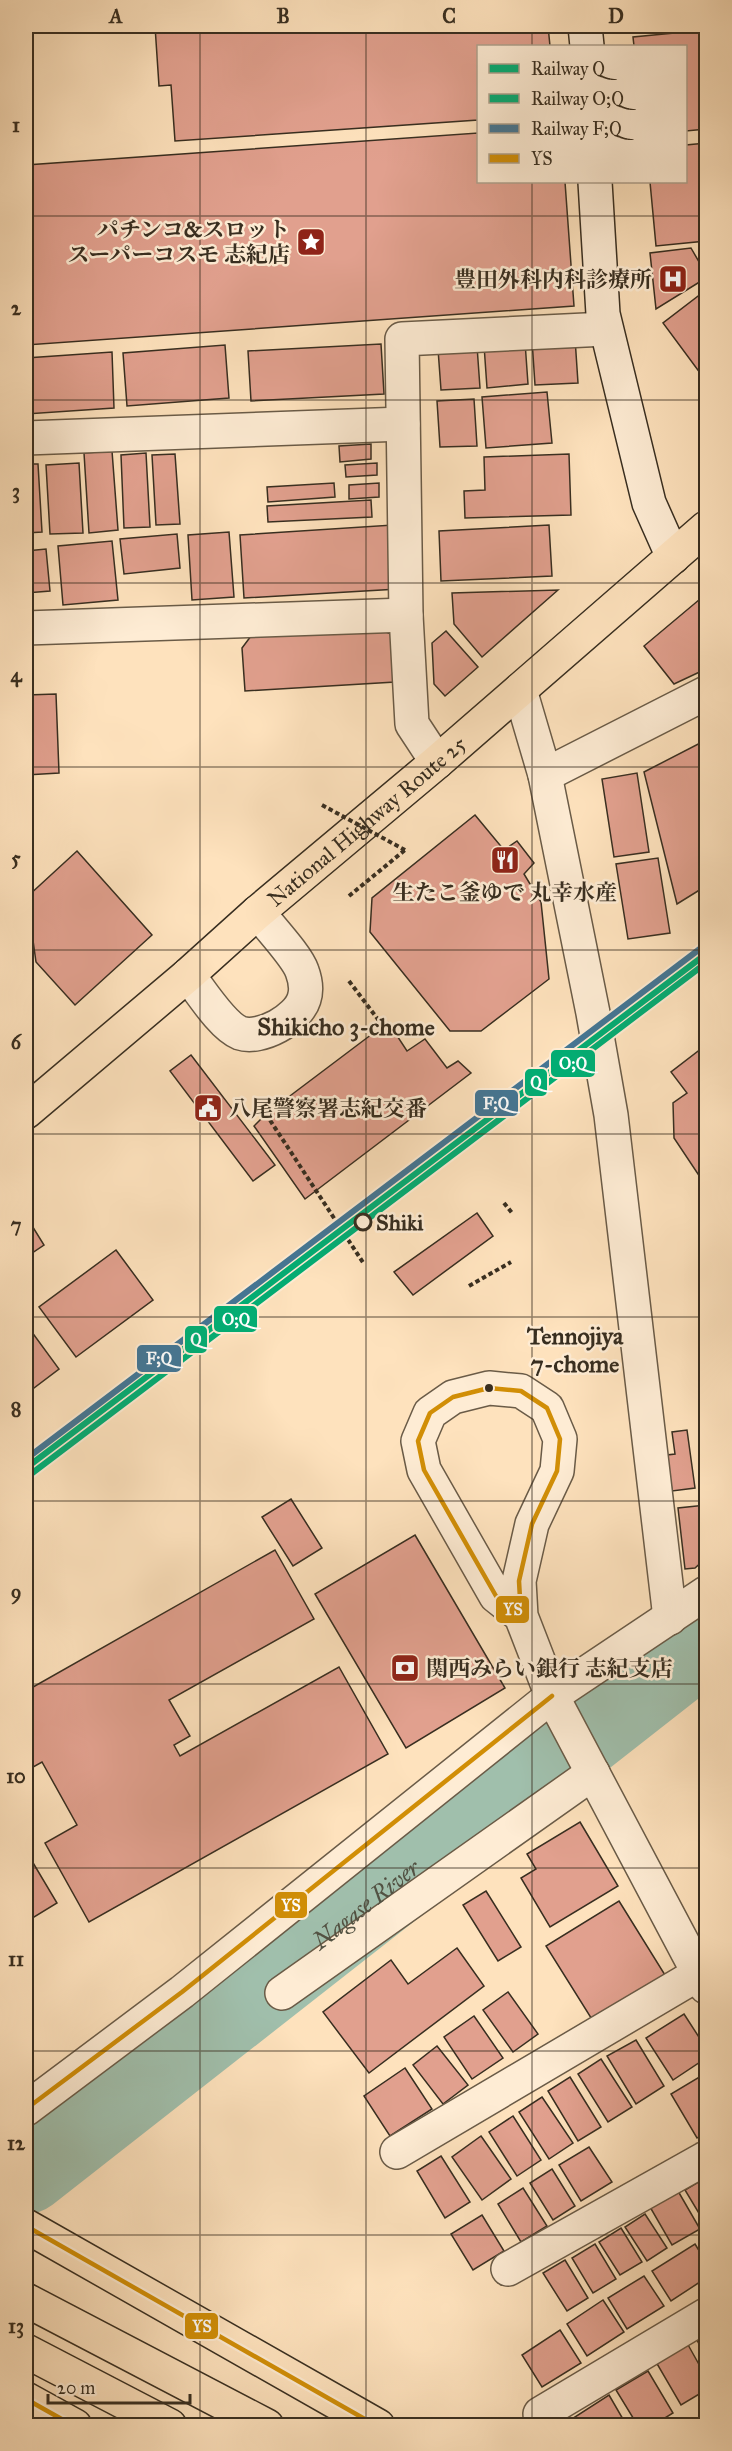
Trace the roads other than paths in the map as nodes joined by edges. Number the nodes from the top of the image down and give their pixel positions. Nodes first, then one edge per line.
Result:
1 (585, 26) edge
2 (587, 45) edge
3 (595, 183) edge
4 (606, 329) junction
5 (403, 424) junction
6 (26, 438) edge
7 (706, 528) edge
8 (673, 557) junction
9 (406, 615) junction
10 (26, 628) edge
11 (520, 690) junction
12 (706, 693) edge
13 (437, 762) junction
14 (545, 776) junction
15 (258, 912) junction
16 (188, 975) junction
17 (26, 1112) edge
18 (706, 1593) edge
19 (521, 1616) junction
20 (670, 1618) junction
21 (552, 1696) junction
22 (593, 1773) junction
23 (703, 1980) edge
24 (282, 1993) dead end
25 (26, 2109) edge
26 (397, 2152) dead end
27 (706, 2158) edge
28 (26, 2226) edge
29 (508, 2269) dead end
30 (26, 2300) edge
31 (706, 2315) edge
32 (26, 2351) edge
33 (26, 2399) edge
34 (540, 2414) dead end
35 (75, 2426) edge
36 (170, 2426) edge
37 (267, 2426) edge
38 (378, 2426) edge

1 - 2 street
3 - 4 street
4 - 5 street
4 - 8 street
5 - 6 street
5 - 9 street
7 - 8 highway, National Highway Route 25
8 - 11 highway, National Highway Route 25
9 - 10 street
9 - 13 street
11 - 13 highway, National Highway Route 25
11 - 14 street
12 - 14 street
13 - 15 highway, National Highway Route 25
14 - 20 street
15 - 16 highway, National Highway Route 25
15 - 16 street
16 - 17 highway, National Highway Route 25
18 - 20 street
19 - 19 street
19 - 21 street
20 - 21 street
21 - 22 street
21 - 25 street
22 - 23 street
22 - 24 street
23 - 26 street
27 - 29 street
28 - 38 highway
30 - 37 highway
31 - 34 street
32 - 36 highway
33 - 35 highway

